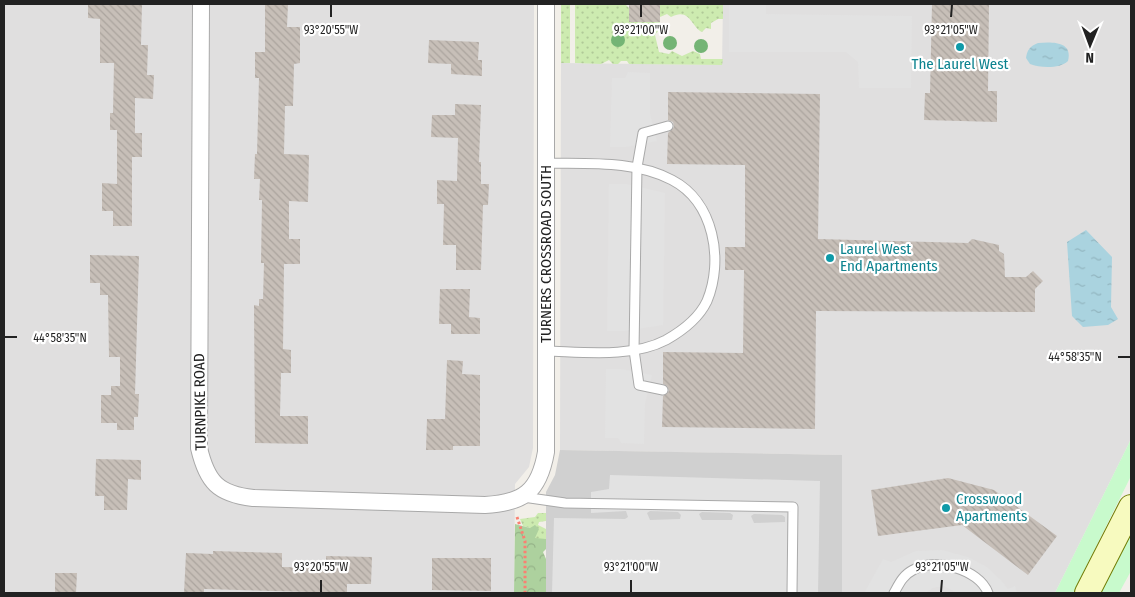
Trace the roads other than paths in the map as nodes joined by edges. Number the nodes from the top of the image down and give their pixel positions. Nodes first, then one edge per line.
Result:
1 (202, 4) edge
2 (546, 4) edge
3 (668, 126) dead end
4 (546, 163) junction
5 (637, 167) junction
6 (634, 350) junction
7 (546, 351) junction
8 (663, 390) dead end
9 (523, 497) junction
10 (1131, 507) edge
11 (792, 593) edge
12 (894, 593) edge
13 (988, 593) edge
14 (1087, 593) edge

1 - 9 street, TURNPIKE ROAD
2 - 4 street, TURNERS CROSSROAD SOUTH
3 - 5 lane
4 - 5 lane
4 - 7 street, TURNERS CROSSROAD SOUTH
5 - 6 lane
5 - 6 lane
6 - 7 lane
6 - 8 lane
7 - 9 street, TURNERS CROSSROAD SOUTH
9 - 11 lane
10 - 14 street
12 - 13 lane

